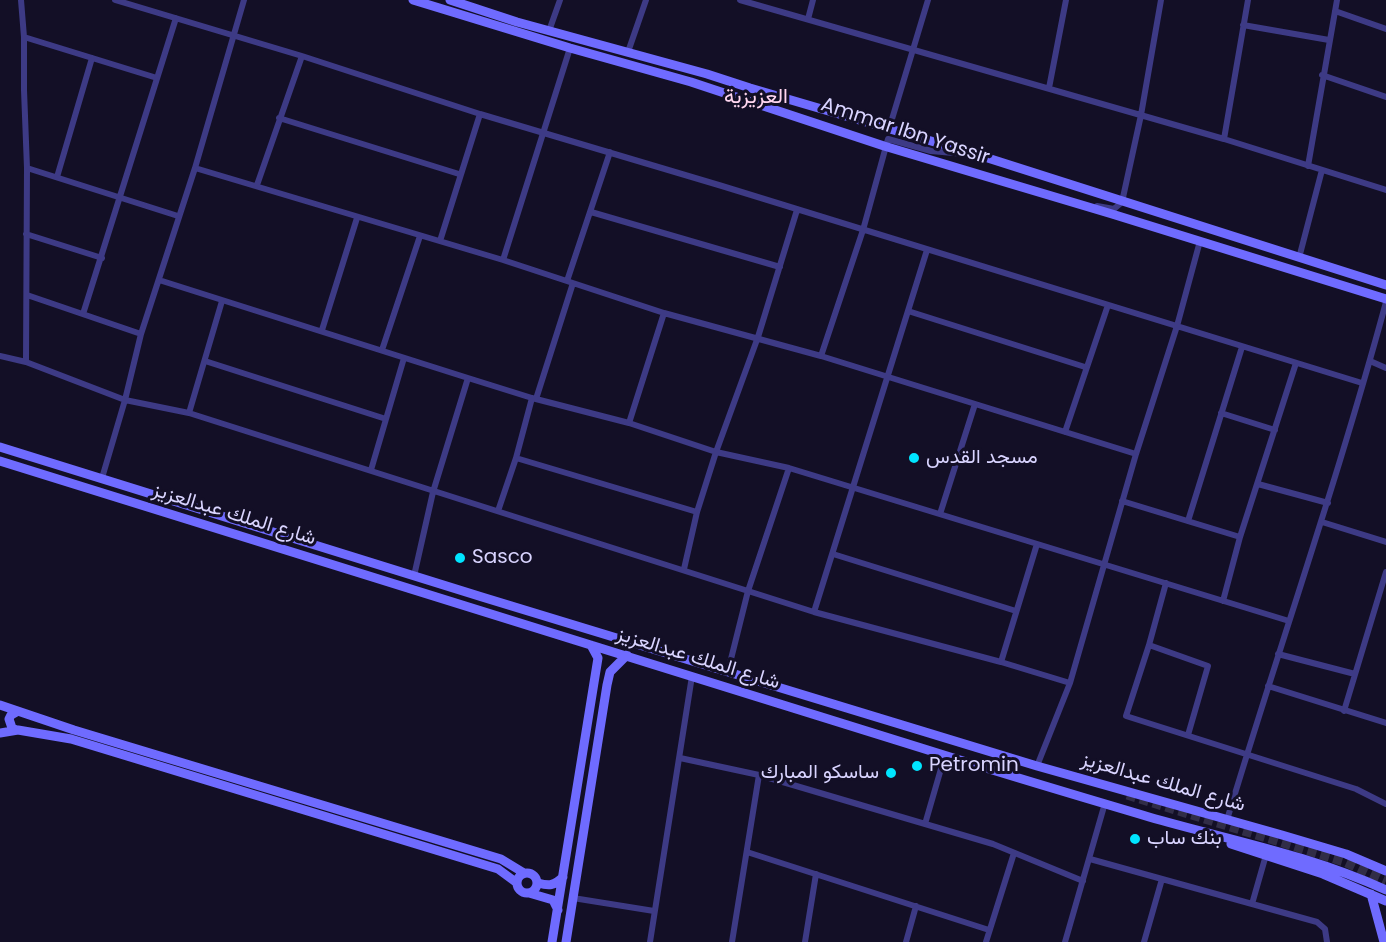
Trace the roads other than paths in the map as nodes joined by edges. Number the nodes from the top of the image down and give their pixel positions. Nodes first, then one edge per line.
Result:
1 (21, 0) edge
2 (115, 0) edge
3 (244, 0) edge
4 (413, 0) edge
5 (450, 0) edge
6 (560, 0) edge
7 (646, 0) edge
8 (740, 0) edge
9 (813, 0) edge
10 (928, 0) edge
11 (1066, 0) edge
12 (1161, 0) edge
13 (1248, 0) edge
14 (1337, 0) edge
15 (1335, 11) junction
16 (176, 18) junction
17 (808, 19) junction
18 (1243, 25) junction
19 (1386, 29) edge
20 (549, 31) junction
21 (234, 36) junction
22 (24, 37) junction
23 (1329, 40) junction
24 (570, 48) junction
25 (913, 49) junction
26 (628, 52) junction
27 (302, 56) junction
28 (92, 58) junction
29 (1322, 75) junction
30 (158, 78) junction
31 (1049, 88) junction
32 (1386, 97) edge
33 (480, 114) junction
34 (1141, 115) junction
35 (279, 118) junction
36 (889, 129) junction
37 (543, 133) junction
38 (1224, 139) junction
39 (884, 146) junction
40 (610, 152) junction
41 (979, 156) junction
42 (1308, 166) junction
43 (27, 168) junction
44 (195, 168) junction
45 (1322, 170) junction
46 (459, 174) junction
47 (57, 177) junction
48 (257, 185) junction
49 (1386, 190) edge
50 (121, 196) junction
51 (1062, 199) junction
52 (1122, 202) junction
53 (797, 210) junction
54 (591, 212) junction
55 (178, 216) junction
56 (357, 218) junction
57 (862, 230) junction
58 (26, 234) junction
59 (420, 236) junction
60 (440, 241) junction
61 (1200, 241) junction
62 (927, 249) junction
63 (102, 258) junction
64 (1299, 258) junction
65 (503, 260) junction
66 (780, 267) junction
67 (159, 280) junction
68 (570, 282) junction
69 (1386, 285) edge
70 (27, 295) junction
71 (222, 301) junction
72 (1386, 301) edge
73 (1107, 305) junction
74 (908, 311) junction
75 (664, 313) junction
76 (83, 314) junction
77 (1177, 327) junction
78 (322, 330) junction
79 (141, 334) junction
80 (759, 337) junction
81 (1242, 346) junction
82 (382, 350) junction
83 (0, 356) edge
84 (821, 356) junction
85 (404, 358) junction
86 (205, 361) junction
87 (1370, 361) junction
88 (26, 362) junction
89 (1296, 363) junction
90 (1085, 367) junction
91 (1386, 368) edge
92 (888, 376) junction
93 (468, 378) junction
94 (1362, 383) junction
95 (534, 398) junction
96 (125, 400) junction
97 (975, 404) junction
98 (189, 413) junction
99 (1221, 413) junction
100 (386, 419) junction
101 (629, 423) junction
102 (1275, 430) junction
103 (1065, 432) junction
104 (0, 447) edge
105 (716, 452) junction
106 (1136, 454) junction
107 (516, 458) junction
108 (2, 462) edge
109 (789, 468) junction
110 (371, 470) junction
111 (102, 478) junction
112 (1258, 484) junction
113 (854, 488) junction
114 (433, 492) junction
115 (1122, 501) junction
116 (1328, 503) junction
117 (498, 511) junction
118 (697, 512) junction
119 (940, 514) junction
120 (1188, 521) junction
121 (1322, 522) junction
122 (1240, 537) junction
123 (1386, 542) edge
124 (1037, 544) junction
125 (833, 554) junction
126 (1103, 564) junction
127 (684, 569) junction
128 (1386, 572) edge
129 (414, 576) junction
130 (1166, 584) junction
131 (748, 591) junction
132 (1223, 601) junction
133 (1016, 611) junction
134 (814, 612) junction
135 (1288, 621) junction
136 (591, 645) junction
137 (1149, 645) junction
138 (1278, 654) junction
139 (627, 655) junction
140 (1001, 662) junction
141 (596, 668) junction
142 (728, 671) junction
143 (610, 672) junction
144 (1355, 674) junction
145 (692, 676) junction
146 (1070, 683) junction
147 (1268, 687) junction
148 (0, 705) edge
149 (18, 711) junction
150 (1344, 711) junction
151 (1386, 723) edge
152 (16, 730) junction
153 (0, 733) edge
154 (1188, 735) junction
155 (945, 755) junction
156 (1247, 755) junction
157 (680, 758) junction
158 (1037, 766) junction
159 (759, 775) junction
160 (1105, 802) junction
161 (1386, 804) edge
162 (1149, 816) junction
163 (1227, 820) junction
164 (925, 824) junction
165 (747, 852) junction
166 (1014, 853) junction
167 (1266, 855) junction
168 (1090, 859) junction
169 (1386, 871) edge
170 (524, 873) junction
171 (816, 874) junction
172 (563, 877) junction
173 (1162, 879) junction
174 (1083, 881) junction
175 (517, 883) junction
176 (538, 883) junction
177 (1386, 890) edge
178 (529, 893) junction
179 (1371, 894) junction
180 (573, 898) junction
181 (1386, 901) edge
182 (1252, 904) junction
183 (916, 906) junction
184 (558, 910) junction
185 (654, 911) junction
186 (989, 930) junction
187 (1384, 936) edge
188 (552, 942) edge
189 (566, 942) edge
190 (650, 942) edge
191 (732, 942) edge
192 (805, 942) edge
193 (906, 942) edge
194 (986, 942) edge
195 (1065, 942) edge
196 (1144, 942) edge
197 (1328, 942) edge

1 - 22 street
2 - 16 street
3 - 21 street
4 - 24 street, Ammar Ibn Yassir
5 - 20 street, Ammar Ibn Yassir
6 - 20 street
7 - 26 street
8 - 17 street
9 - 17 street
10 - 25 street
11 - 31 street
12 - 34 street
13 - 18 street
14 - 15 street
15 - 19 street
15 - 23 street
16 - 21 street
16 - 30 street
17 - 25 street
18 - 23 street
18 - 38 street
20 - 26 street, Ammar Ibn Yassir
21 - 27 street
21 - 44 street
22 - 28 street
22 - 43 street
23 - 29 street
24 - 37 street
24 - 39 street, Ammar Ibn Yassir
25 - 31 street
25 - 36 street
26 - 36 street, Ammar Ibn Yassir
27 - 33 street
27 - 35 street
28 - 30 street
28 - 47 street
29 - 32 street
29 - 42 street
30 - 50 street
31 - 34 street
33 - 37 street
33 - 46 street
34 - 38 street
34 - 52 street
35 - 46 street
35 - 48 street
36 - 41 street, Ammar Ibn Yassir
37 - 40 street
37 - 65 street
38 - 42 street
39 - 41 street
39 - 51 street, Ammar Ibn Yassir
39 - 57 street
40 - 53 street
40 - 54 street
41 - 52 street, Ammar Ibn Yassir
42 - 45 street
43 - 47 street
43 - 58 street
44 - 48 street
44 - 55 street
45 - 49 street
45 - 64 street
46 - 60 street
47 - 50 street
48 - 56 street
50 - 55 street
50 - 63 street
51 - 52 street
51 - 61 street, Ammar Ibn Yassir
52 - 64 street, Ammar Ibn Yassir
53 - 57 street
53 - 66 street
54 - 66 street
54 - 68 street
55 - 67 street
56 - 59 street
56 - 78 street
57 - 62 street
57 - 84 street
58 - 63 street
58 - 70 street
59 - 60 street
59 - 82 street
60 - 65 street
61 - 72 street, Ammar Ibn Yassir
61 - 77 street
62 - 73 street
62 - 74 street
63 - 76 street
64 - 69 street, Ammar Ibn Yassir
65 - 68 street
66 - 80 street
67 - 71 street
67 - 79 street
68 - 75 street
68 - 95 street
70 - 76 street
70 - 88 street
71 - 78 street
71 - 86 street
72 - 87 street
73 - 77 street
73 - 90 street
74 - 90 street
74 - 92 street
75 - 80 street
75 - 101 street
76 - 79 street
77 - 81 street
77 - 106 street
78 - 82 street
79 - 96 street
80 - 84 street
80 - 105 street
81 - 89 street
81 - 99 street
82 - 85 street
83 - 88 street
84 - 92 street
85 - 93 street
85 - 100 street
86 - 98 street
86 - 100 street
87 - 91 street
87 - 94 street
88 - 96 street
89 - 94 street
89 - 102 street
90 - 103 street
92 - 97 street
92 - 113 street
93 - 95 street
93 - 114 street
94 - 116 street
95 - 101 street
95 - 107 street
96 - 98 street
96 - 111 street
97 - 103 street
97 - 119 street
98 - 110 street
99 - 102 street
99 - 120 street
100 - 110 street
101 - 105 street
102 - 112 street
103 - 106 street
104 - 111 street, شارع الملك عبدالعزيز
105 - 109 street
105 - 118 street
106 - 115 street
107 - 117 street
107 - 118 street
108 - 136 street, شارع الملك عبدالعزيز
109 - 113 street
109 - 131 street
110 - 114 street
111 - 129 street, شارع الملك عبدالعزيز
112 - 116 street
112 - 122 street
113 - 119 street
113 - 125 street
114 - 117 street
114 - 129 street
115 - 120 street
115 - 126 street
116 - 121 street
117 - 127 street
118 - 127 street
119 - 124 street
120 - 122 street
121 - 123 street
121 - 135 street
122 - 132 street
124 - 126 street
124 - 133 street
125 - 133 street
125 - 134 street
126 - 130 street
126 - 146 street
127 - 131 street
128 - 144 street
129 - 142 street, شارع الملك عبدالعزيز
130 - 132 street
130 - 137 street
131 - 134 street
131 - 142 street
132 - 135 street
133 - 140 street
134 - 140 street
135 - 138 street
136 - 139 street, شارع الملك عبدالعزيز
136 - 141 street
137 - 154 street
137 - 154 street
138 - 144 street
138 - 147 street
139 - 143 street
139 - 145 street, شارع الملك عبدالعزيز
140 - 146 street
141 - 143 street
141 - 172 street
142 - 158 street, شارع الملك عبدالعزيز
143 - 180 street
144 - 150 street
145 - 155 street, شارع الملك عبدالعزيز
145 - 157 street
146 - 158 street
147 - 150 street
147 - 156 street
148 - 149 street
149 - 152 street
149 - 170 street
150 - 151 street
152 - 153 street
152 - 175 street
154 - 156 street
155 - 160 street, شارع الملك عبدالعزيز
155 - 164 street
156 - 161 street
156 - 163 street
157 - 159 street
157 - 185 street
158 - 163 street, شارع الملك عبدالعزيز
159 - 164 street
159 - 165 street
160 - 162 street, شارع الملك عبدالعزيز
160 - 168 street
162 - 167 street
162 - 177 street, شارع الملك عبدالعزيز
163 - 169 street, شارع الملك عبدالعزيز
164 - 166 street
165 - 171 street
165 - 191 street
166 - 174 street
166 - 186 street
167 - 179 street
167 - 182 street
168 - 173 street
168 - 174 street
170 - 175 street
170 - 176 street
171 - 183 street
171 - 192 street
172 - 176 street
172 - 184 street
173 - 182 street
173 - 196 street
174 - 195 street
175 - 178 street
176 - 178 street
178 - 184 street
179 - 181 street
179 - 187 street
180 - 185 street
180 - 189 street
182 - 197 street
183 - 186 street
183 - 193 street
184 - 188 street
185 - 190 street
186 - 194 street

